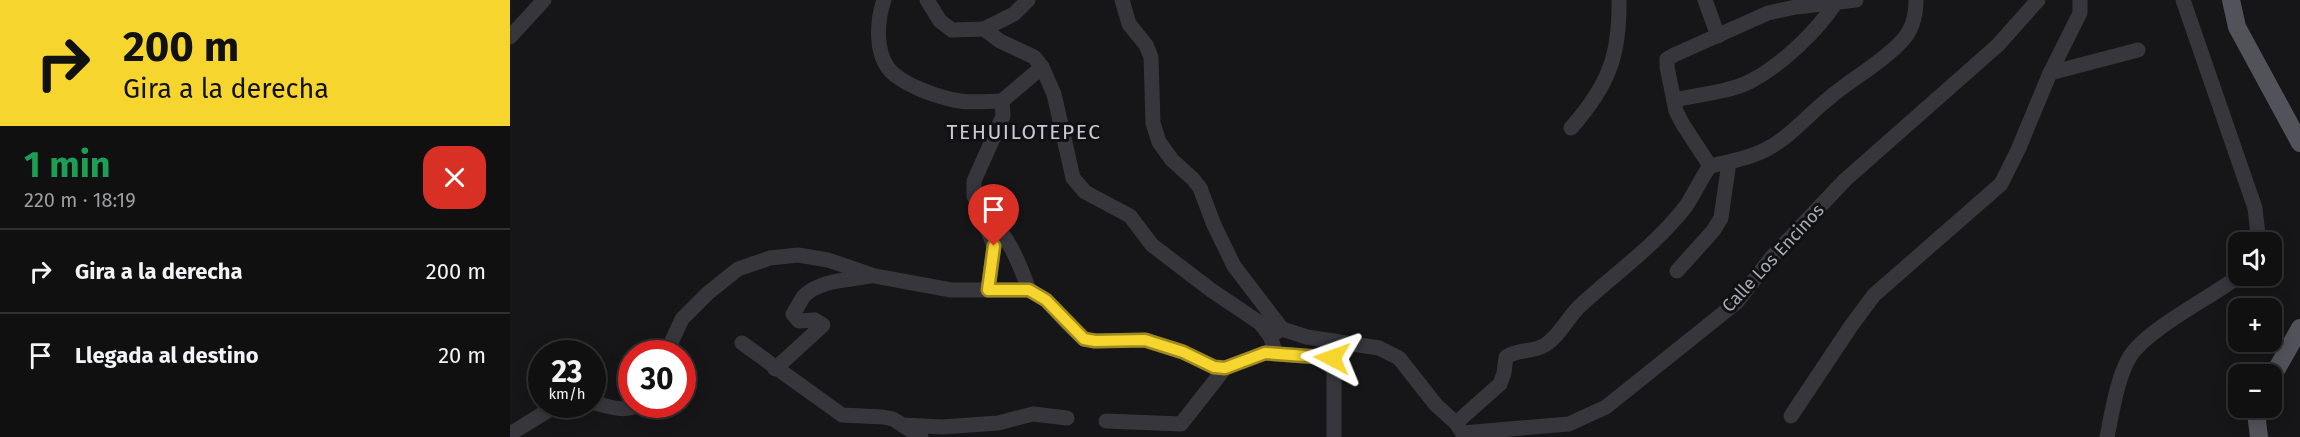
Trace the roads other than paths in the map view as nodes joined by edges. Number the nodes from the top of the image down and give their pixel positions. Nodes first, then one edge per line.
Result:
1 (544, 0) edge
2 (884, 0) edge
3 (927, 0) edge
4 (1028, 0) edge
5 (1122, 0) edge
6 (1619, 0) edge
7 (1705, 0) edge
8 (1856, 0) edge
9 (1916, 0) edge
10 (2038, 0) edge
11 (2080, 0) edge
12 (2184, 0) edge
13 (2231, 0) edge
14 (1837, 1) edge
15 (984, 29) junction
16 (1718, 36) junction
17 (510, 37) edge
18 (2138, 50) dead end
19 (1042, 67) junction
20 (2050, 73) junction
21 (1674, 100) junction
22 (1002, 101) junction
23 (1571, 128) dead end
24 (2300, 143) edge
25 (1729, 162) junction
26 (1710, 166) junction
27 (980, 208) junction
28 (2258, 232) edge
29 (1677, 272) dead end
30 (875, 276) junction
31 (2228, 283) edge
32 (988, 290) junction
33 (1029, 290) junction
34 (2300, 328) edge
35 (1276, 333) junction
36 (672, 340) edge
37 (1334, 341) junction
38 (742, 344) dead end
39 (1276, 354) junction
40 (1332, 358) junction
41 (2280, 364) edge
42 (1225, 368) junction
43 (775, 369) junction
44 (1791, 416) dead end
45 (536, 418) edge
46 (1067, 418) dead end
47 (2258, 418) edge
48 (1106, 421) dead end
49 (903, 425) junction
50 (1461, 432) edge
51 (510, 434) edge
52 (921, 437) edge
53 (1334, 437) edge
54 (2107, 437) edge
55 (2259, 437) edge

1 - 17 street
2 - 22 street
3 - 15 street
4 - 15 street
5 - 35 street
6 - 23 street
7 - 16 street
8 - 14 street
9 - 25 street
10 - 50 street, Calle Los Encinos
11 - 20 street
12 - 28 street
13 - 24 main road
14 - 16 street
14 - 21 street
15 - 19 street
16 - 21 street
18 - 20 street
19 - 22 street
19 - 35 street
20 - 44 street
21 - 26 street
22 - 27 street
25 - 26 street
25 - 29 street
26 - 50 street
27 - 32 street
27 - 33 street
30 - 32 street
30 - 36 street
30 - 43 street
31 - 54 street
32 - 33 street
33 - 42 street
34 - 41 main road
35 - 37 street
35 - 39 street
37 - 40 street
37 - 50 street
38 - 43 street
39 - 40 street
39 - 42 street
40 - 53 street
42 - 48 street
43 - 49 street
45 - 51 street
46 - 49 street
47 - 55 main road
49 - 52 street

